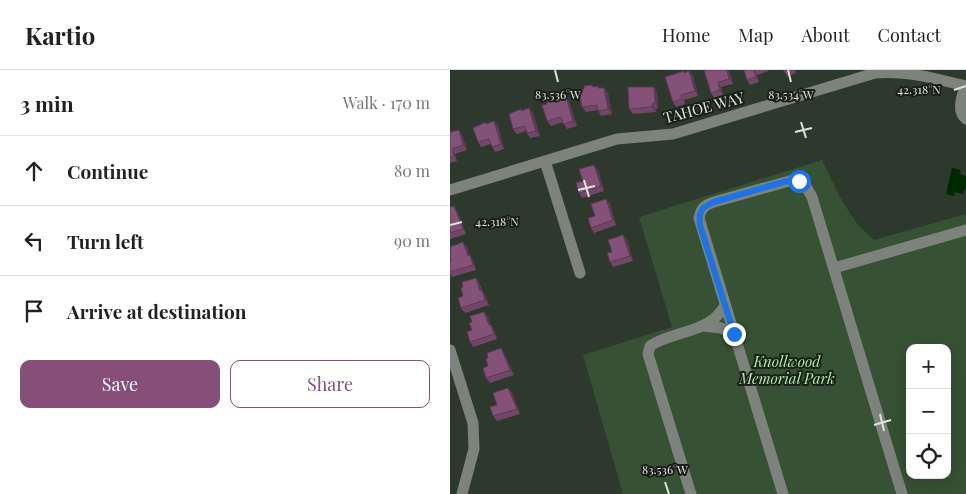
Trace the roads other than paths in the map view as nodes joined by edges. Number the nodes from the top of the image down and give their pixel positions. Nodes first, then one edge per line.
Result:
1 (966, 86) edge
2 (966, 119) edge
3 (546, 161) junction
4 (450, 190) edge
5 (966, 230) edge
6 (834, 268) junction
7 (580, 273) dead end
8 (725, 306) junction
9 (703, 326) junction
10 (734, 334) junction
11 (450, 350) edge
12 (462, 494) edge
13 (692, 494) edge
14 (784, 494) edge
15 (902, 494) edge

1 - 2 street
1 - 3 street, TAHOE WAY
3 - 4 street, TAHOE WAY
3 - 7 street
5 - 6 street
6 - 8 street
6 - 15 street
8 - 9 street
8 - 10 street
9 - 10 street
9 - 13 street
10 - 14 street
11 - 12 street

